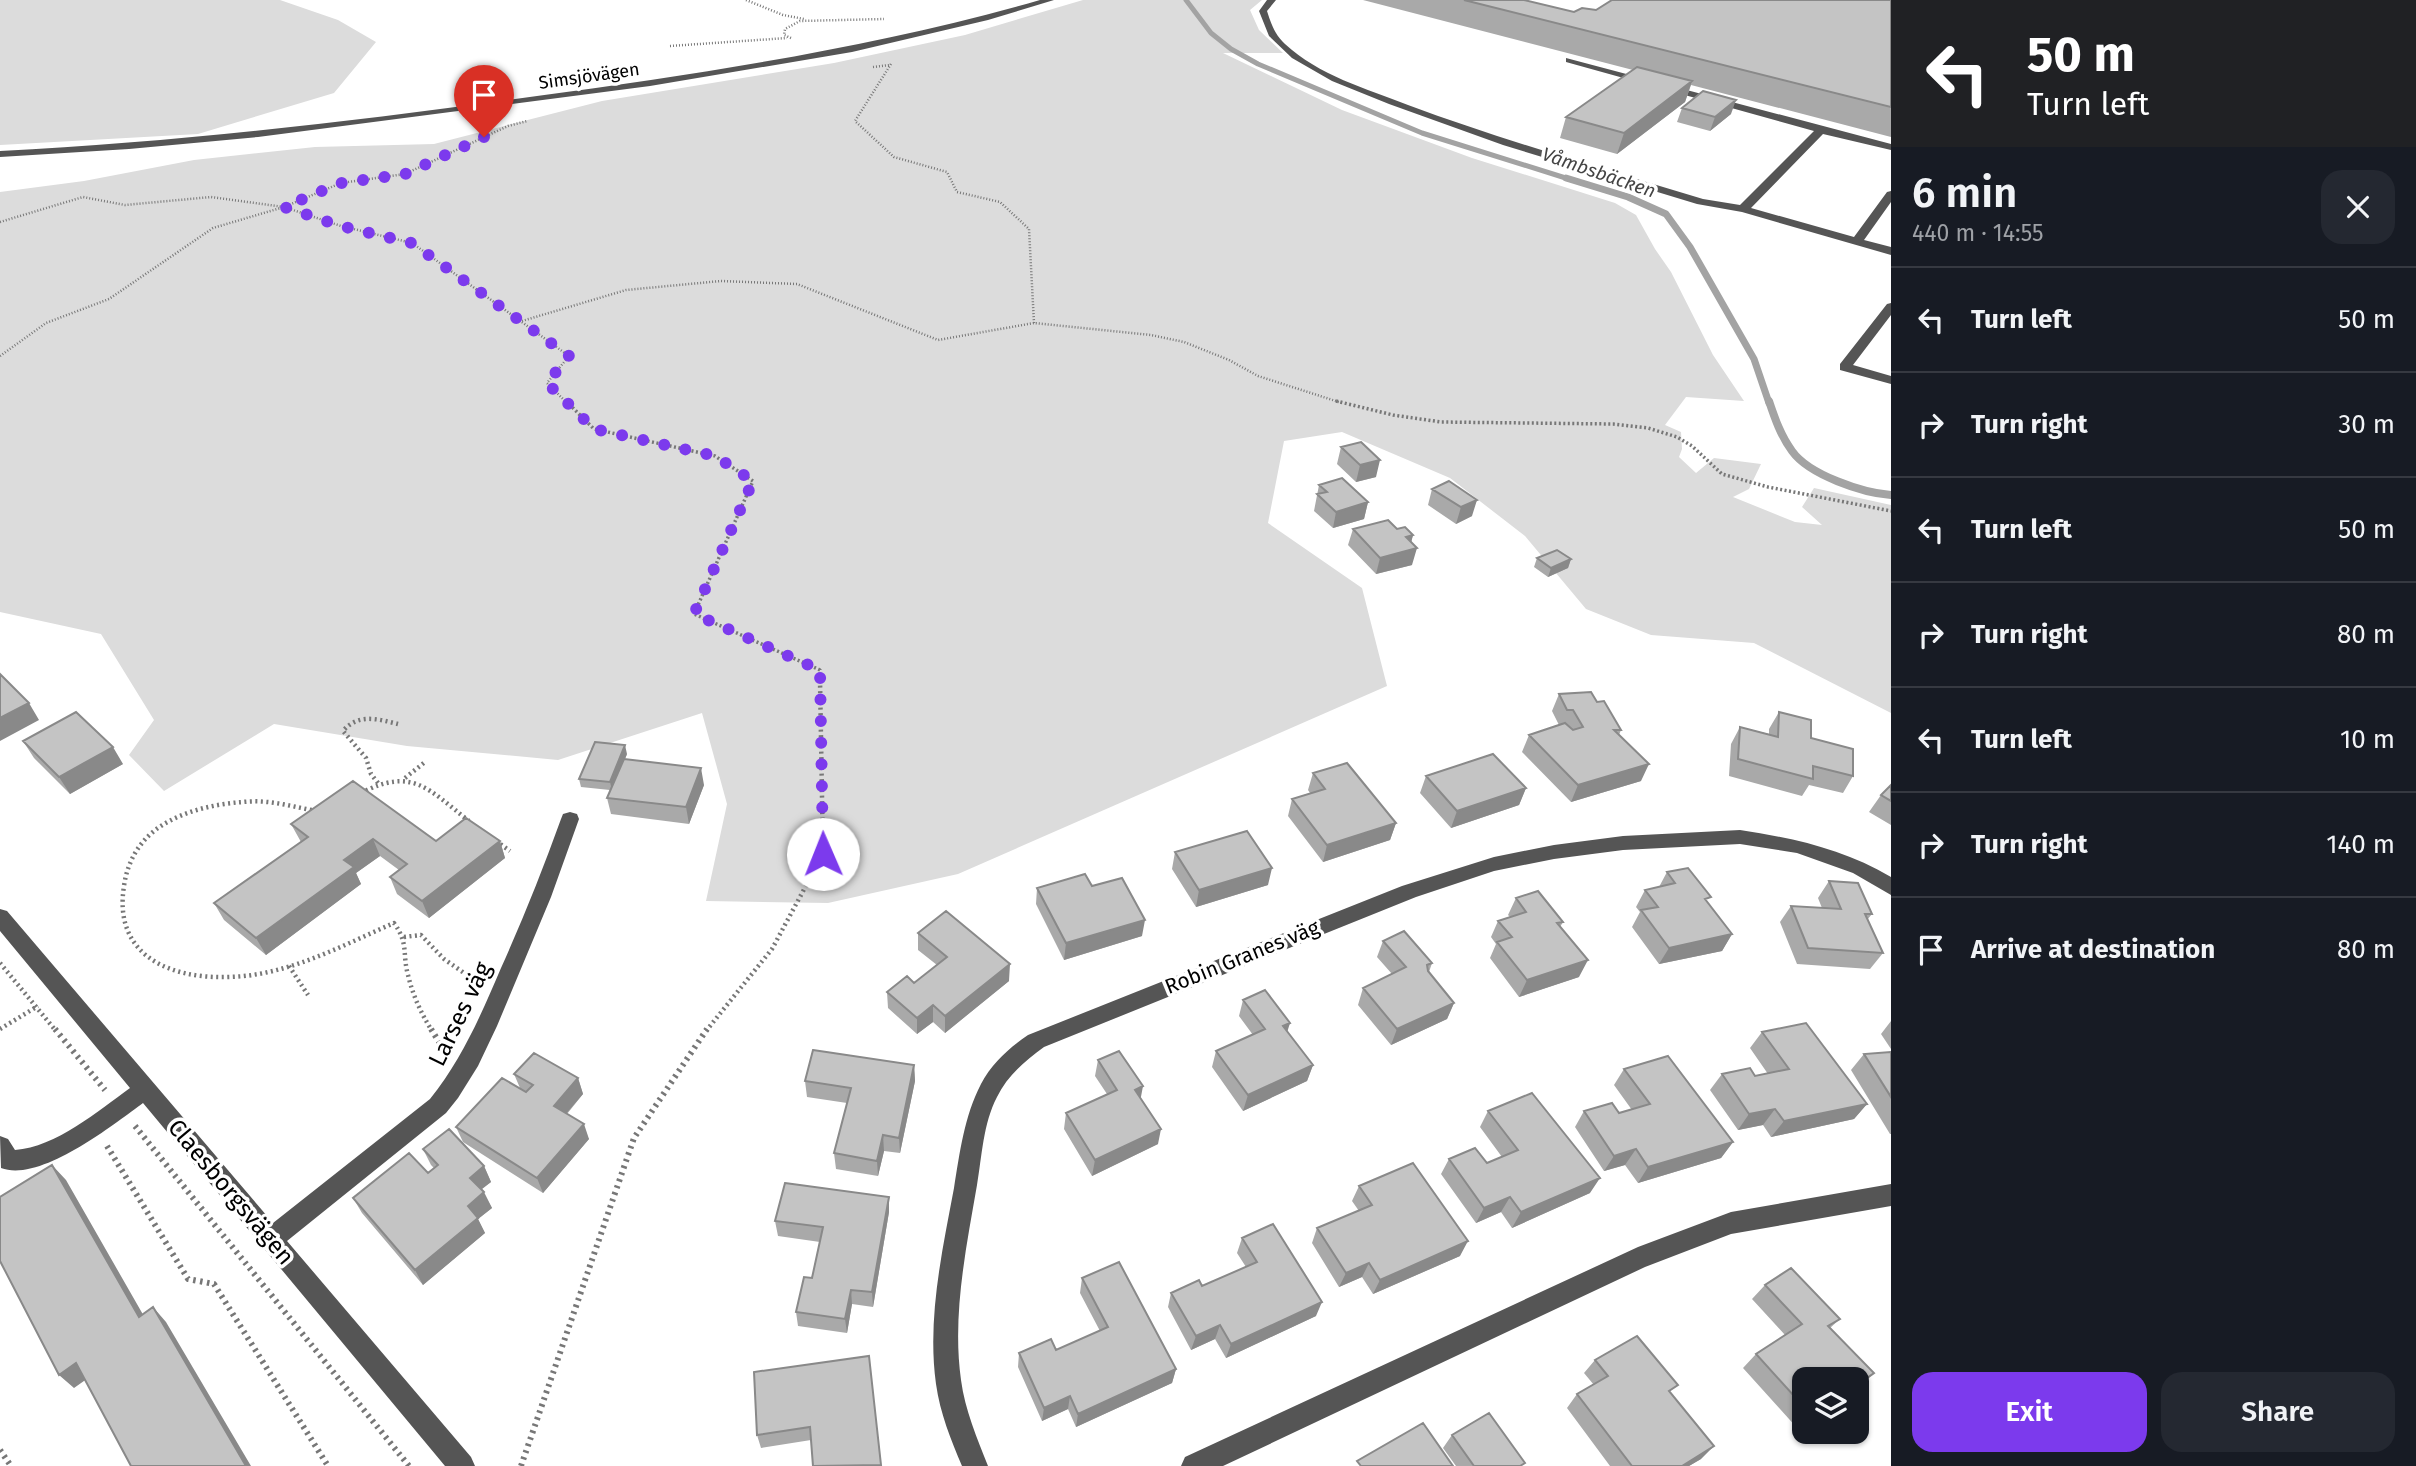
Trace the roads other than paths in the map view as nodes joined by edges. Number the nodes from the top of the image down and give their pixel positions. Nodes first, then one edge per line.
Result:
1 (1050, 0) edge
2 (1272, 0) edge
3 (1569, 60) dead end
4 (1821, 130) junction
5 (1891, 147) edge
6 (0, 154) edge
7 (1891, 194) edge
8 (1743, 209) junction
9 (1857, 241) junction
10 (1891, 251) edge
11 (1891, 307) edge
12 (1891, 380) edge
13 (570, 819) dead end
14 (1891, 887) edge
15 (0, 917) edge
16 (146, 1089) junction
17 (0, 1146) edge
18 (1891, 1195) edge
19 (270, 1240) junction
20 (462, 1466) edge
21 (975, 1466) edge
22 (1194, 1466) edge

1 - 6 street, Simsjövägen
2 - 8 street
3 - 4 street
4 - 5 street
4 - 8 street
7 - 9 street
8 - 9 street
9 - 10 street
11 - 12 street
13 - 19 street, Larses väg
14 - 21 street, Robin Granes väg
15 - 16 street, Claesborgsvägen
16 - 17 street
16 - 19 street, Claesborgsvägen
18 - 22 street
19 - 20 street, Claesborgsvägen

